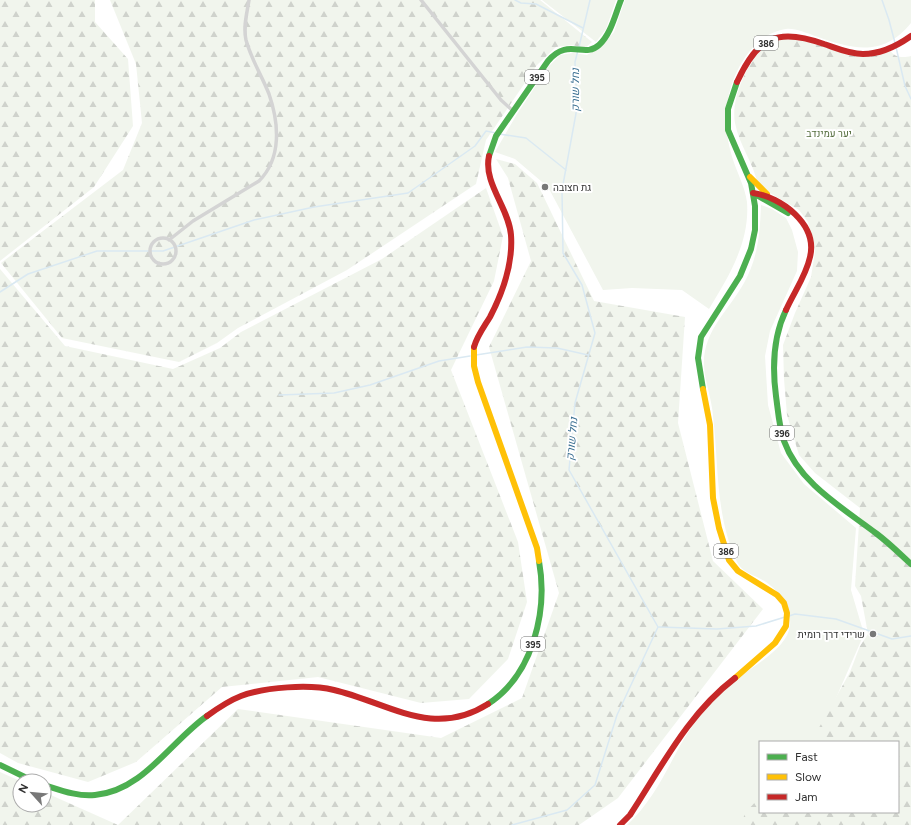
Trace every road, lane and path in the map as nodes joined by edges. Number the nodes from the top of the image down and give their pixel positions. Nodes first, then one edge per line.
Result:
1 (249, 0) edge
2 (421, 0) edge
3 (621, 0) edge
4 (911, 36) edge
5 (513, 111) junction
6 (748, 174) junction
7 (753, 193) junction
8 (772, 198) junction
9 (169, 240) junction
10 (811, 255) junction
11 (911, 564) edge
12 (0, 765) edge
13 (16, 773) edge
14 (52, 787) edge
15 (620, 825) edge

1 - 9 street
2 - 5 street
3 - 5 main road, 395
4 - 6 main road, 386
5 - 14 main road, 395
6 - 7 main road, 386
6 - 8 main road
7 - 8 main road
7 - 10 main road
7 - 15 main road, 386
8 - 10 main road
9 - 9 street
10 - 11 main road, 396
12 - 13 main road

